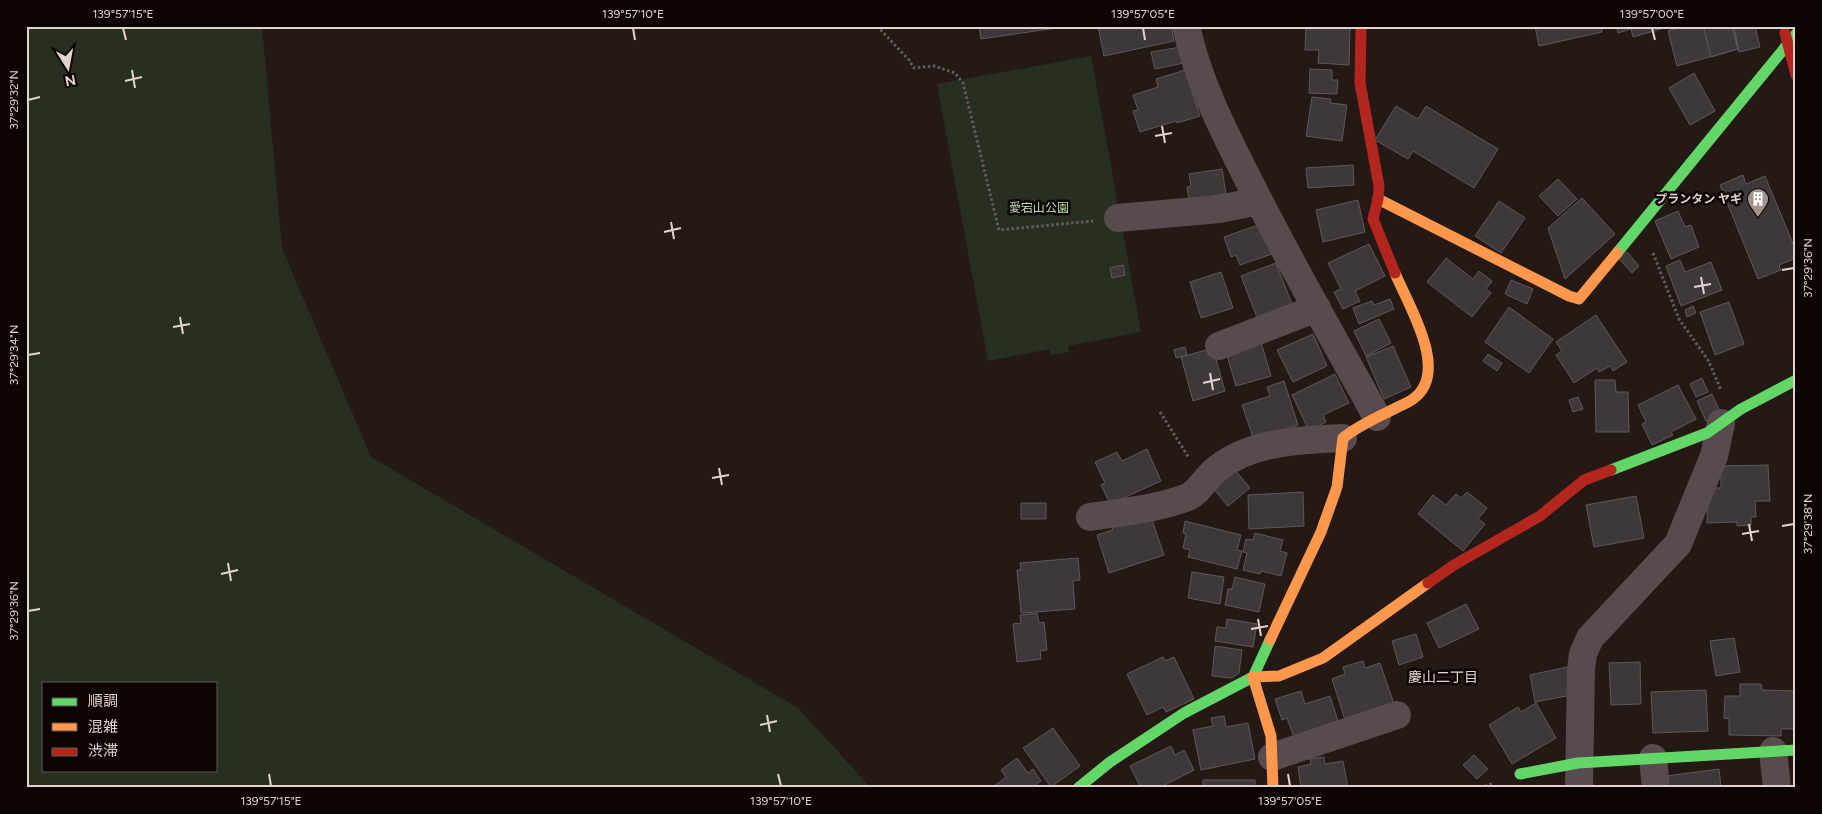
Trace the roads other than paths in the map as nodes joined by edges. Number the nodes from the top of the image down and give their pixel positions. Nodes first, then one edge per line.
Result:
1 (1186, 26) edge
2 (1361, 26) edge
3 (1783, 26) edge
4 (1796, 34) edge
5 (1788, 44) junction
6 (1796, 76) edge
7 (1378, 199) junction
8 (1259, 201) junction
9 (1118, 218) road end
10 (1317, 308) junction
11 (1218, 346) dead end
12 (1796, 380) edge
13 (1377, 417) junction
14 (1726, 420) junction
15 (1344, 438) junction
16 (1090, 518) dead end
17 (1254, 677) junction
18 (1397, 715) dead end
19 (1784, 750) edge
20 (1272, 758) junction
21 (1653, 758) junction
22 (1520, 774) dead end
23 (1578, 776) edge
24 (1078, 788) edge
25 (1273, 788) edge
26 (1656, 788) edge
27 (1777, 788) edge

1 - 8 street
2 - 7 street
3 - 5 street
4 - 5 street
5 - 6 street
5 - 7 street
7 - 13 street
8 - 9 street
8 - 10 street
10 - 11 street
10 - 13 street
12 - 14 street
13 - 15 street
14 - 17 street
14 - 23 street
15 - 16 street
15 - 17 street
17 - 20 street
17 - 24 street
18 - 20 street
19 - 21 street
19 - 27 street
20 - 25 street
21 - 23 street
21 - 26 street
22 - 23 street

